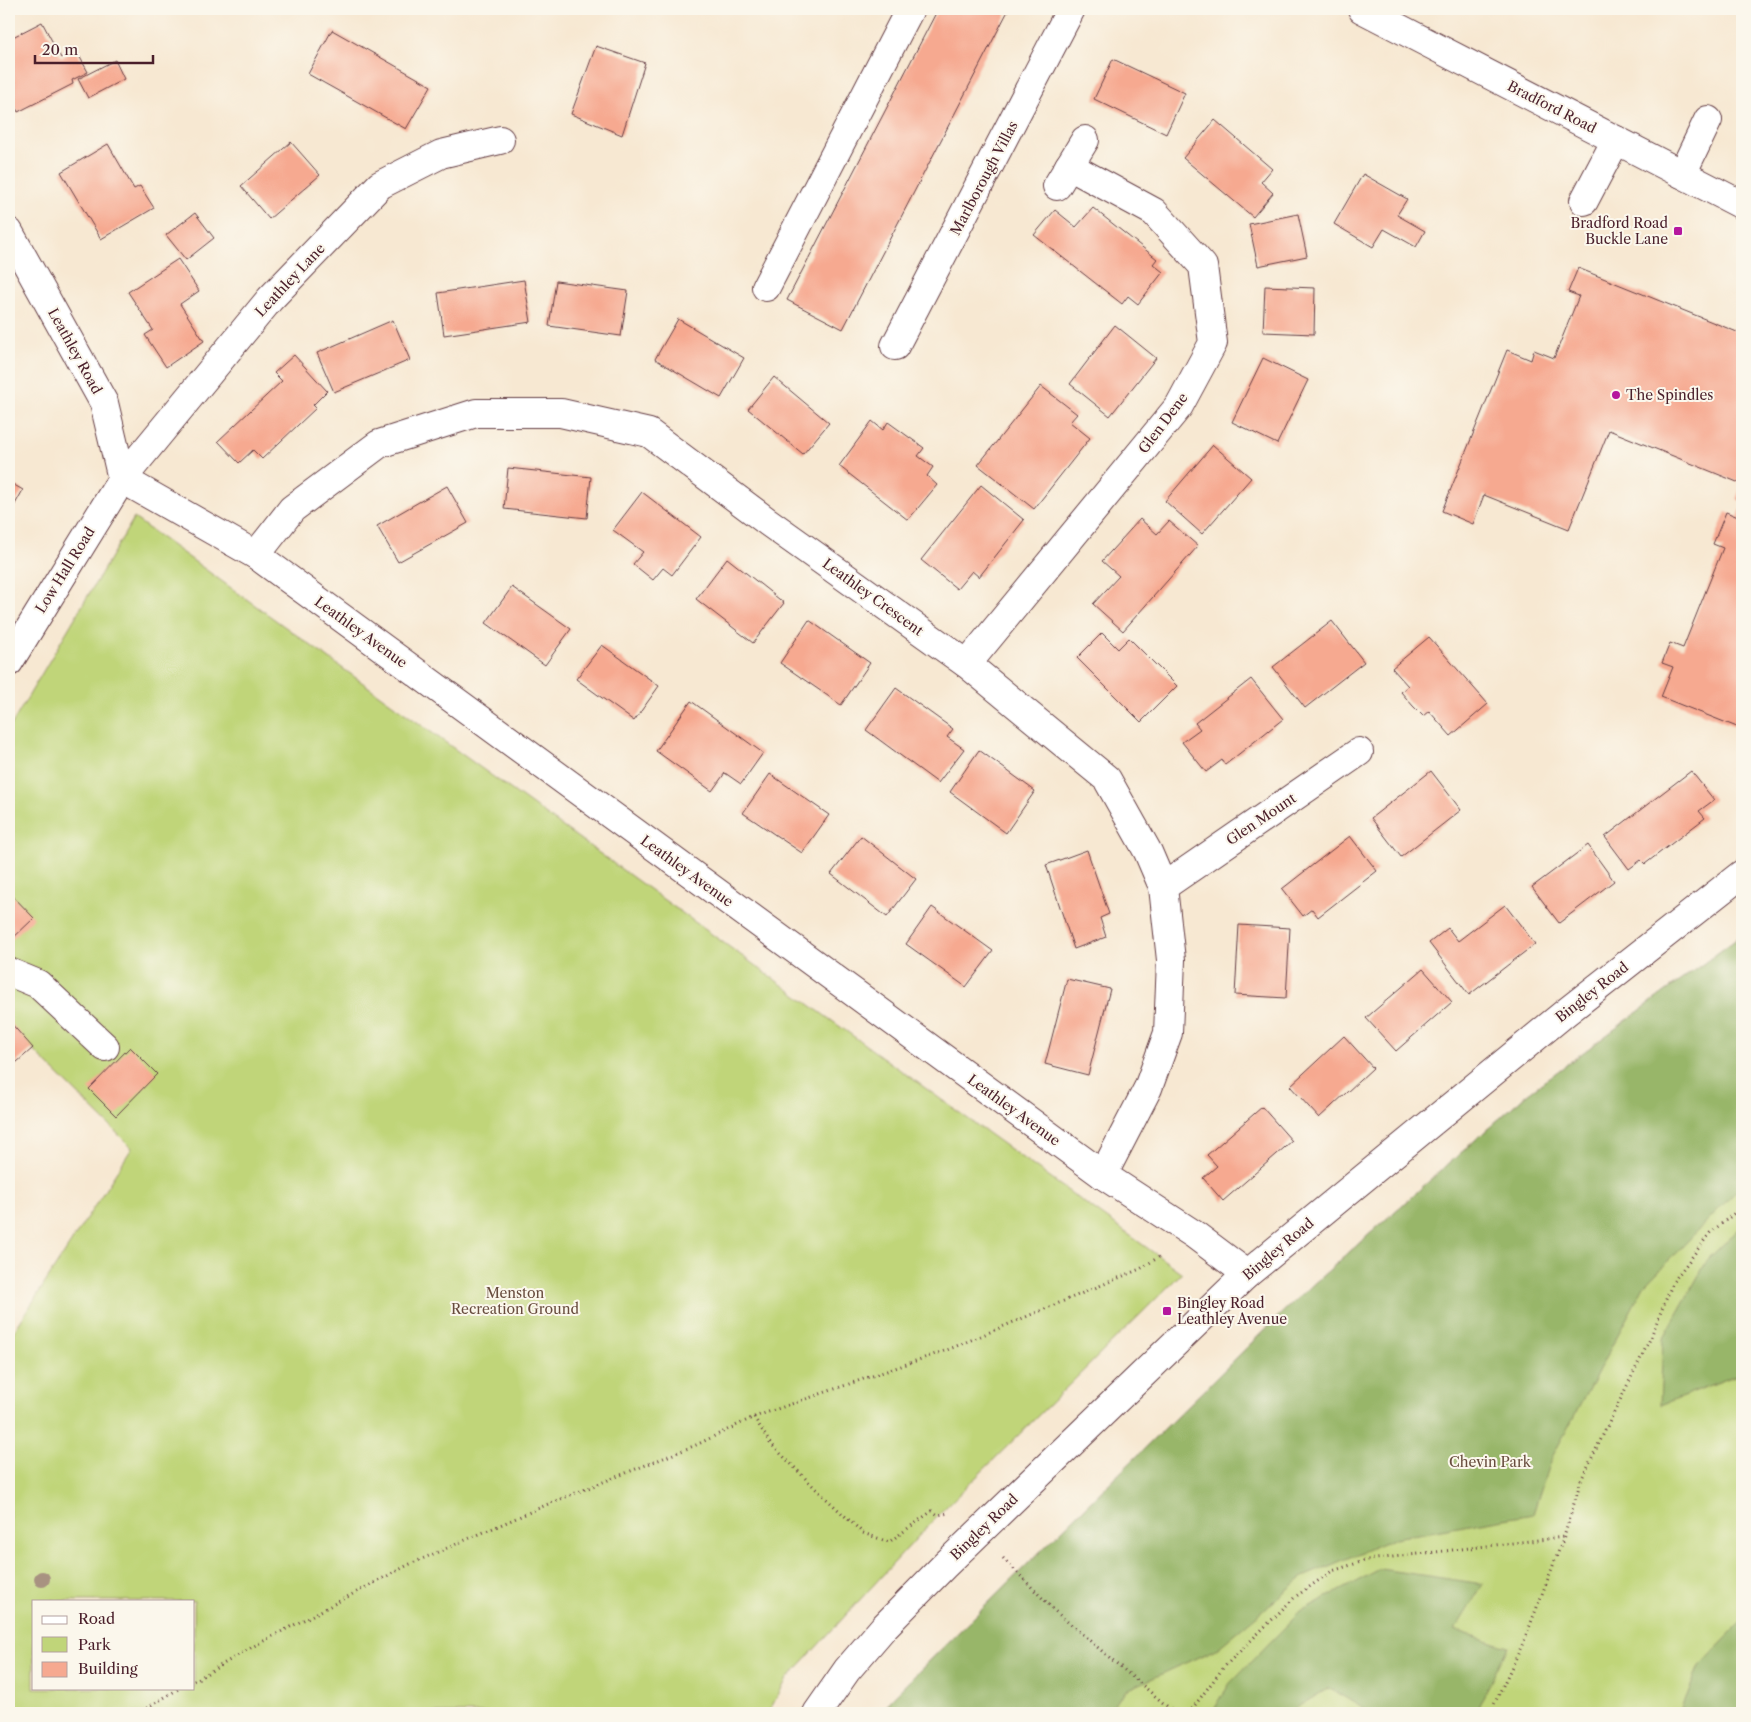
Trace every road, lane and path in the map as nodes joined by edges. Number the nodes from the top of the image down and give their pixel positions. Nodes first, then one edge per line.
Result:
1 (910, 9) edge
2 (1071, 9) edge
3 (1362, 9) edge
4 (1708, 120) dead end
5 (500, 140) dead end
6 (1085, 140) dead end
7 (1616, 140) junction
8 (1682, 174) junction
9 (1584, 201) dead end
10 (1742, 205) edge
11 (9, 232) edge
12 (766, 288) dead end
13 (895, 346) dead end
14 (122, 479) junction
15 (256, 555) junction
16 (9, 662) edge
17 (967, 664) junction
18 (1359, 752) dead end
19 (1742, 874) edge
20 (1163, 887) junction
21 (9, 972) edge
22 (106, 1047) dead end
23 (1103, 1175) junction
24 (1742, 1207) edge
25 (1195, 1235) junction
26 (1246, 1274) junction
27 (754, 1417) junction
28 (952, 1512) dead end
29 (1564, 1537) junction
30 (1002, 1557) dead end
31 (195, 1679) edge
32 (177, 1690) edge
33 (133, 1713) edge
34 (817, 1713) edge
35 (1175, 1713) edge
36 (1190, 1713) edge
37 (1490, 1713) edge

1 - 12 street
2 - 13 street, Marlborough Villas
3 - 7 street, Bradford Road
4 - 8 street
5 - 14 street, Leathley Lane
6 - 17 street, Glen Dene
7 - 8 street, Bradford Road
7 - 9 street
8 - 10 street, Bradford Road
11 - 14 street, Leathley Road
14 - 15 street, Leathley Avenue
14 - 16 street, Low Hall Road
15 - 17 street, Leathley Crescent
15 - 23 street, Leathley Avenue
17 - 20 street, Leathley Crescent
18 - 20 street, Glen Mount
19 - 26 street, Bingley Road
20 - 23 street, Leathley Crescent
21 - 22 street
23 - 25 street, Leathley Avenue
24 - 29 path
25 - 26 street, Leathley Avenue
25 - 27 path
26 - 34 street, Bingley Road
27 - 28 path
27 - 31 path
29 - 36 path
29 - 37 path
30 - 35 path
32 - 33 path

